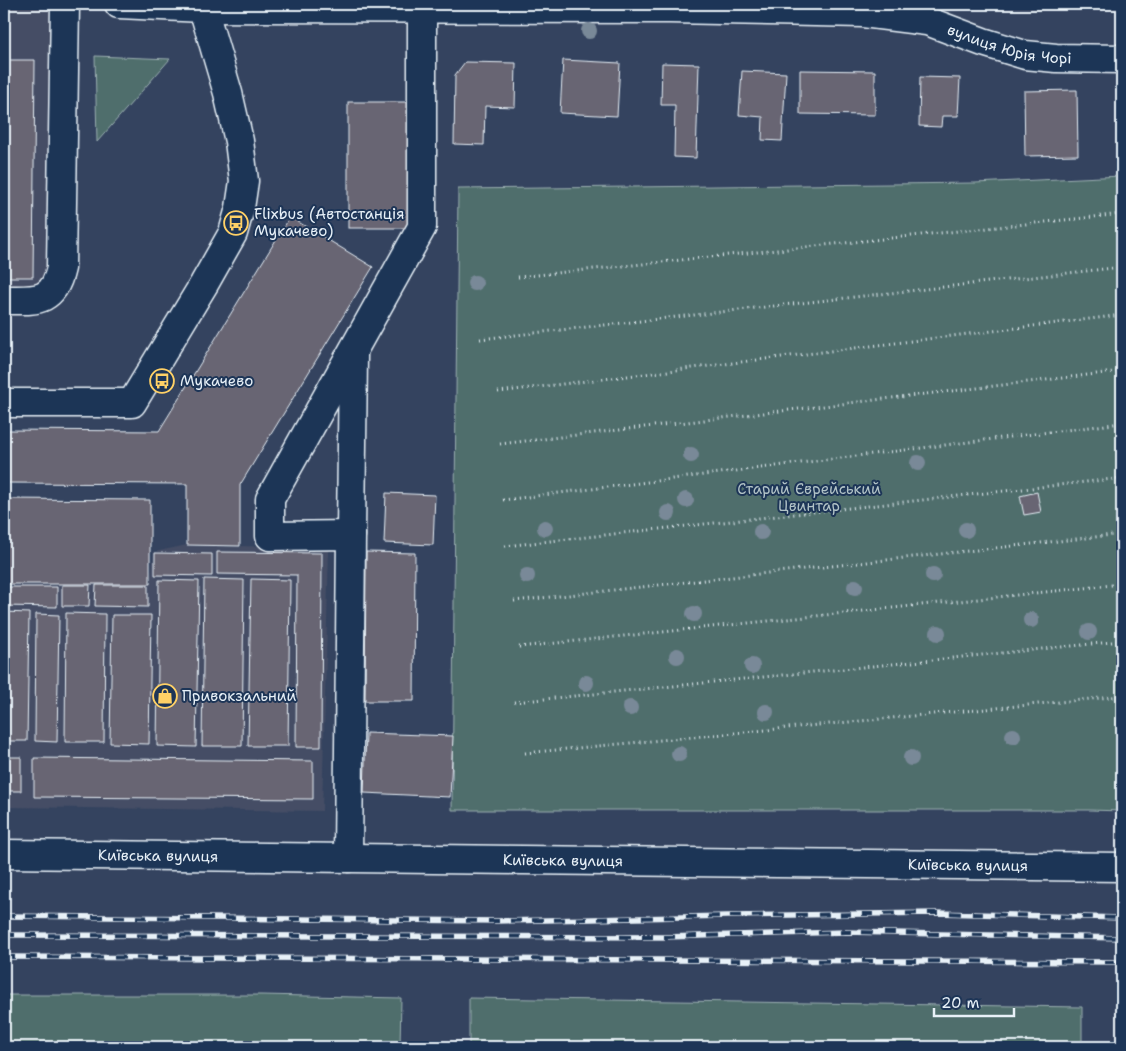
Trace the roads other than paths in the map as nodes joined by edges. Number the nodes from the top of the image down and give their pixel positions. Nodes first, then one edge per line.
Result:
1 (65, 4) edge
2 (119, 4) edge
3 (202, 8) junction
4 (422, 8) junction
5 (1122, 59) edge
6 (4, 300) edge
7 (353, 350) junction
8 (4, 403) edge
9 (351, 535) junction
10 (4, 854) edge
11 (348, 858) junction
12 (1122, 867) edge

1 - 6 street
2 - 3 street, вулиця Юрія Чорі
3 - 4 street, вулиця Юрія Чорі
3 - 8 street
4 - 5 street, вулиця Юрія Чорі
4 - 7 street
7 - 9 street
7 - 9 street
9 - 11 street
10 - 11 street, Київська вулиця
11 - 12 street, Київська вулиця

